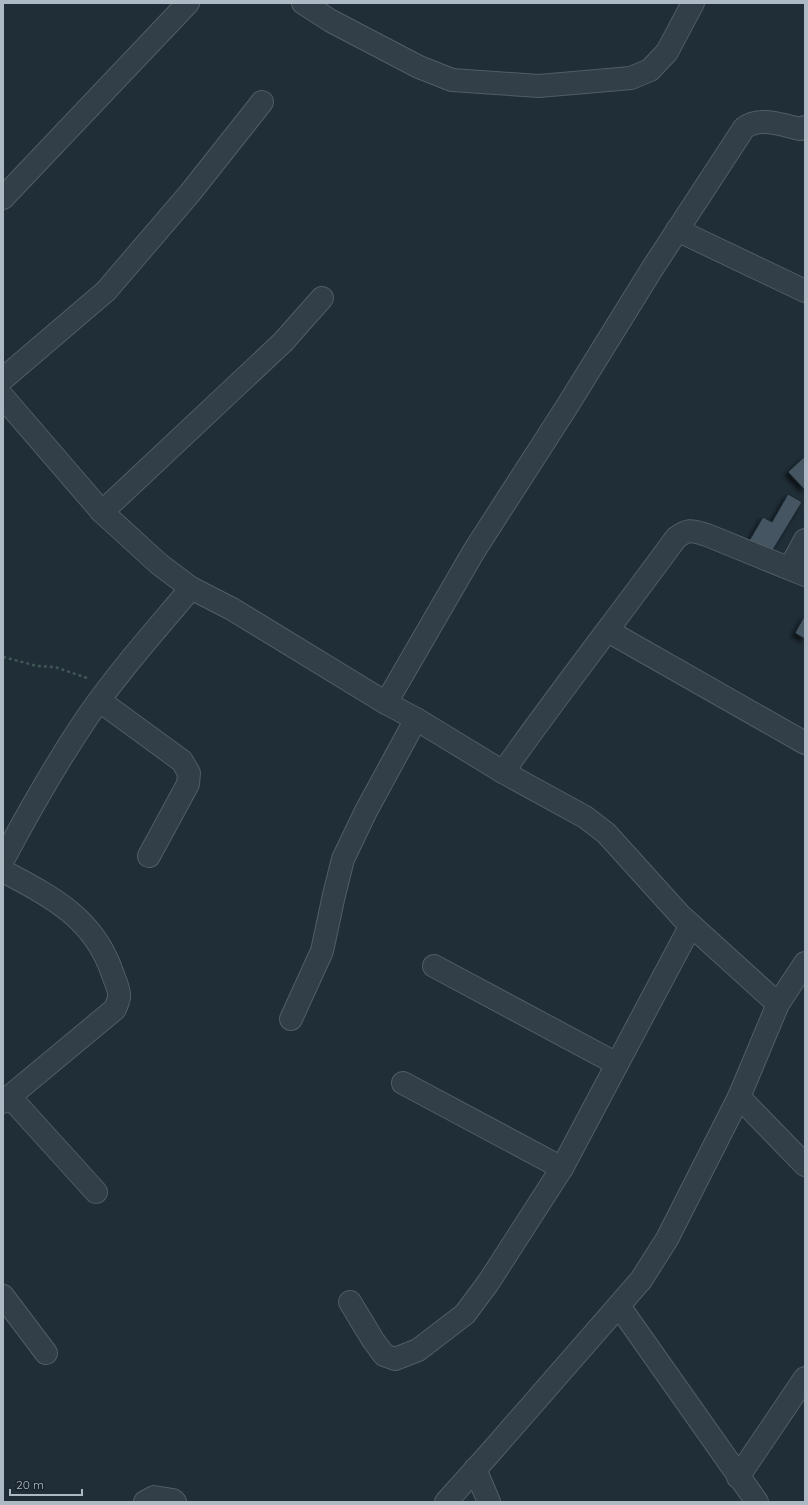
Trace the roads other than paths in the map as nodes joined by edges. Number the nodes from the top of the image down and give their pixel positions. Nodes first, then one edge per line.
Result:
1 (188, 3) edge
2 (303, 3) edge
3 (693, 3) edge
4 (262, 102) dead end
5 (805, 127) edge
6 (3, 198) edge
7 (677, 230) junction
8 (805, 291) edge
9 (322, 298) dead end
10 (3, 379) edge
11 (3, 397) edge
12 (102, 512) junction
13 (805, 540) edge
14 (797, 572) edge
15 (191, 588) junction
16 (608, 632) junction
17 (105, 694) junction
18 (386, 703) junction
19 (416, 719) junction
20 (805, 743) edge
21 (503, 772) junction
22 (149, 856) dead end
23 (3, 860) edge
24 (3, 871) edge
25 (691, 926) junction
26 (805, 963) edge
27 (434, 966) dead end
28 (778, 1004) junction
29 (291, 1019) dead end
30 (617, 1064) junction
31 (403, 1083) dead end
32 (739, 1097) junction
33 (6, 1100) edge
34 (805, 1165) edge
35 (562, 1168) junction
36 (96, 1192) dead end
37 (3, 1296) edge
38 (350, 1302) dead end
39 (619, 1306) junction
40 (46, 1353) dead end
41 (805, 1378) edge
42 (475, 1469) junction
43 (738, 1477) junction
44 (145, 1502) edge
45 (175, 1502) edge
46 (446, 1502) edge
47 (489, 1502) edge
48 (757, 1502) edge

1 - 6 street
2 - 3 street
4 - 10 street
5 - 7 street
7 - 8 street
7 - 18 street
9 - 12 street
11 - 12 street
12 - 15 street
13 - 14 street
14 - 16 street
15 - 17 street
15 - 18 street
16 - 20 street
16 - 21 street
17 - 22 street
17 - 23 street
18 - 19 street
19 - 21 street
19 - 29 street
21 - 25 street
24 - 33 street
25 - 28 street
25 - 30 street
26 - 28 street
27 - 30 street
28 - 32 street
30 - 35 street
31 - 35 street
32 - 34 street
32 - 39 street
33 - 36 street
35 - 38 street
37 - 40 street
39 - 42 street
39 - 43 street
41 - 43 street
42 - 46 street
42 - 47 street
43 - 48 street
44 - 45 street

